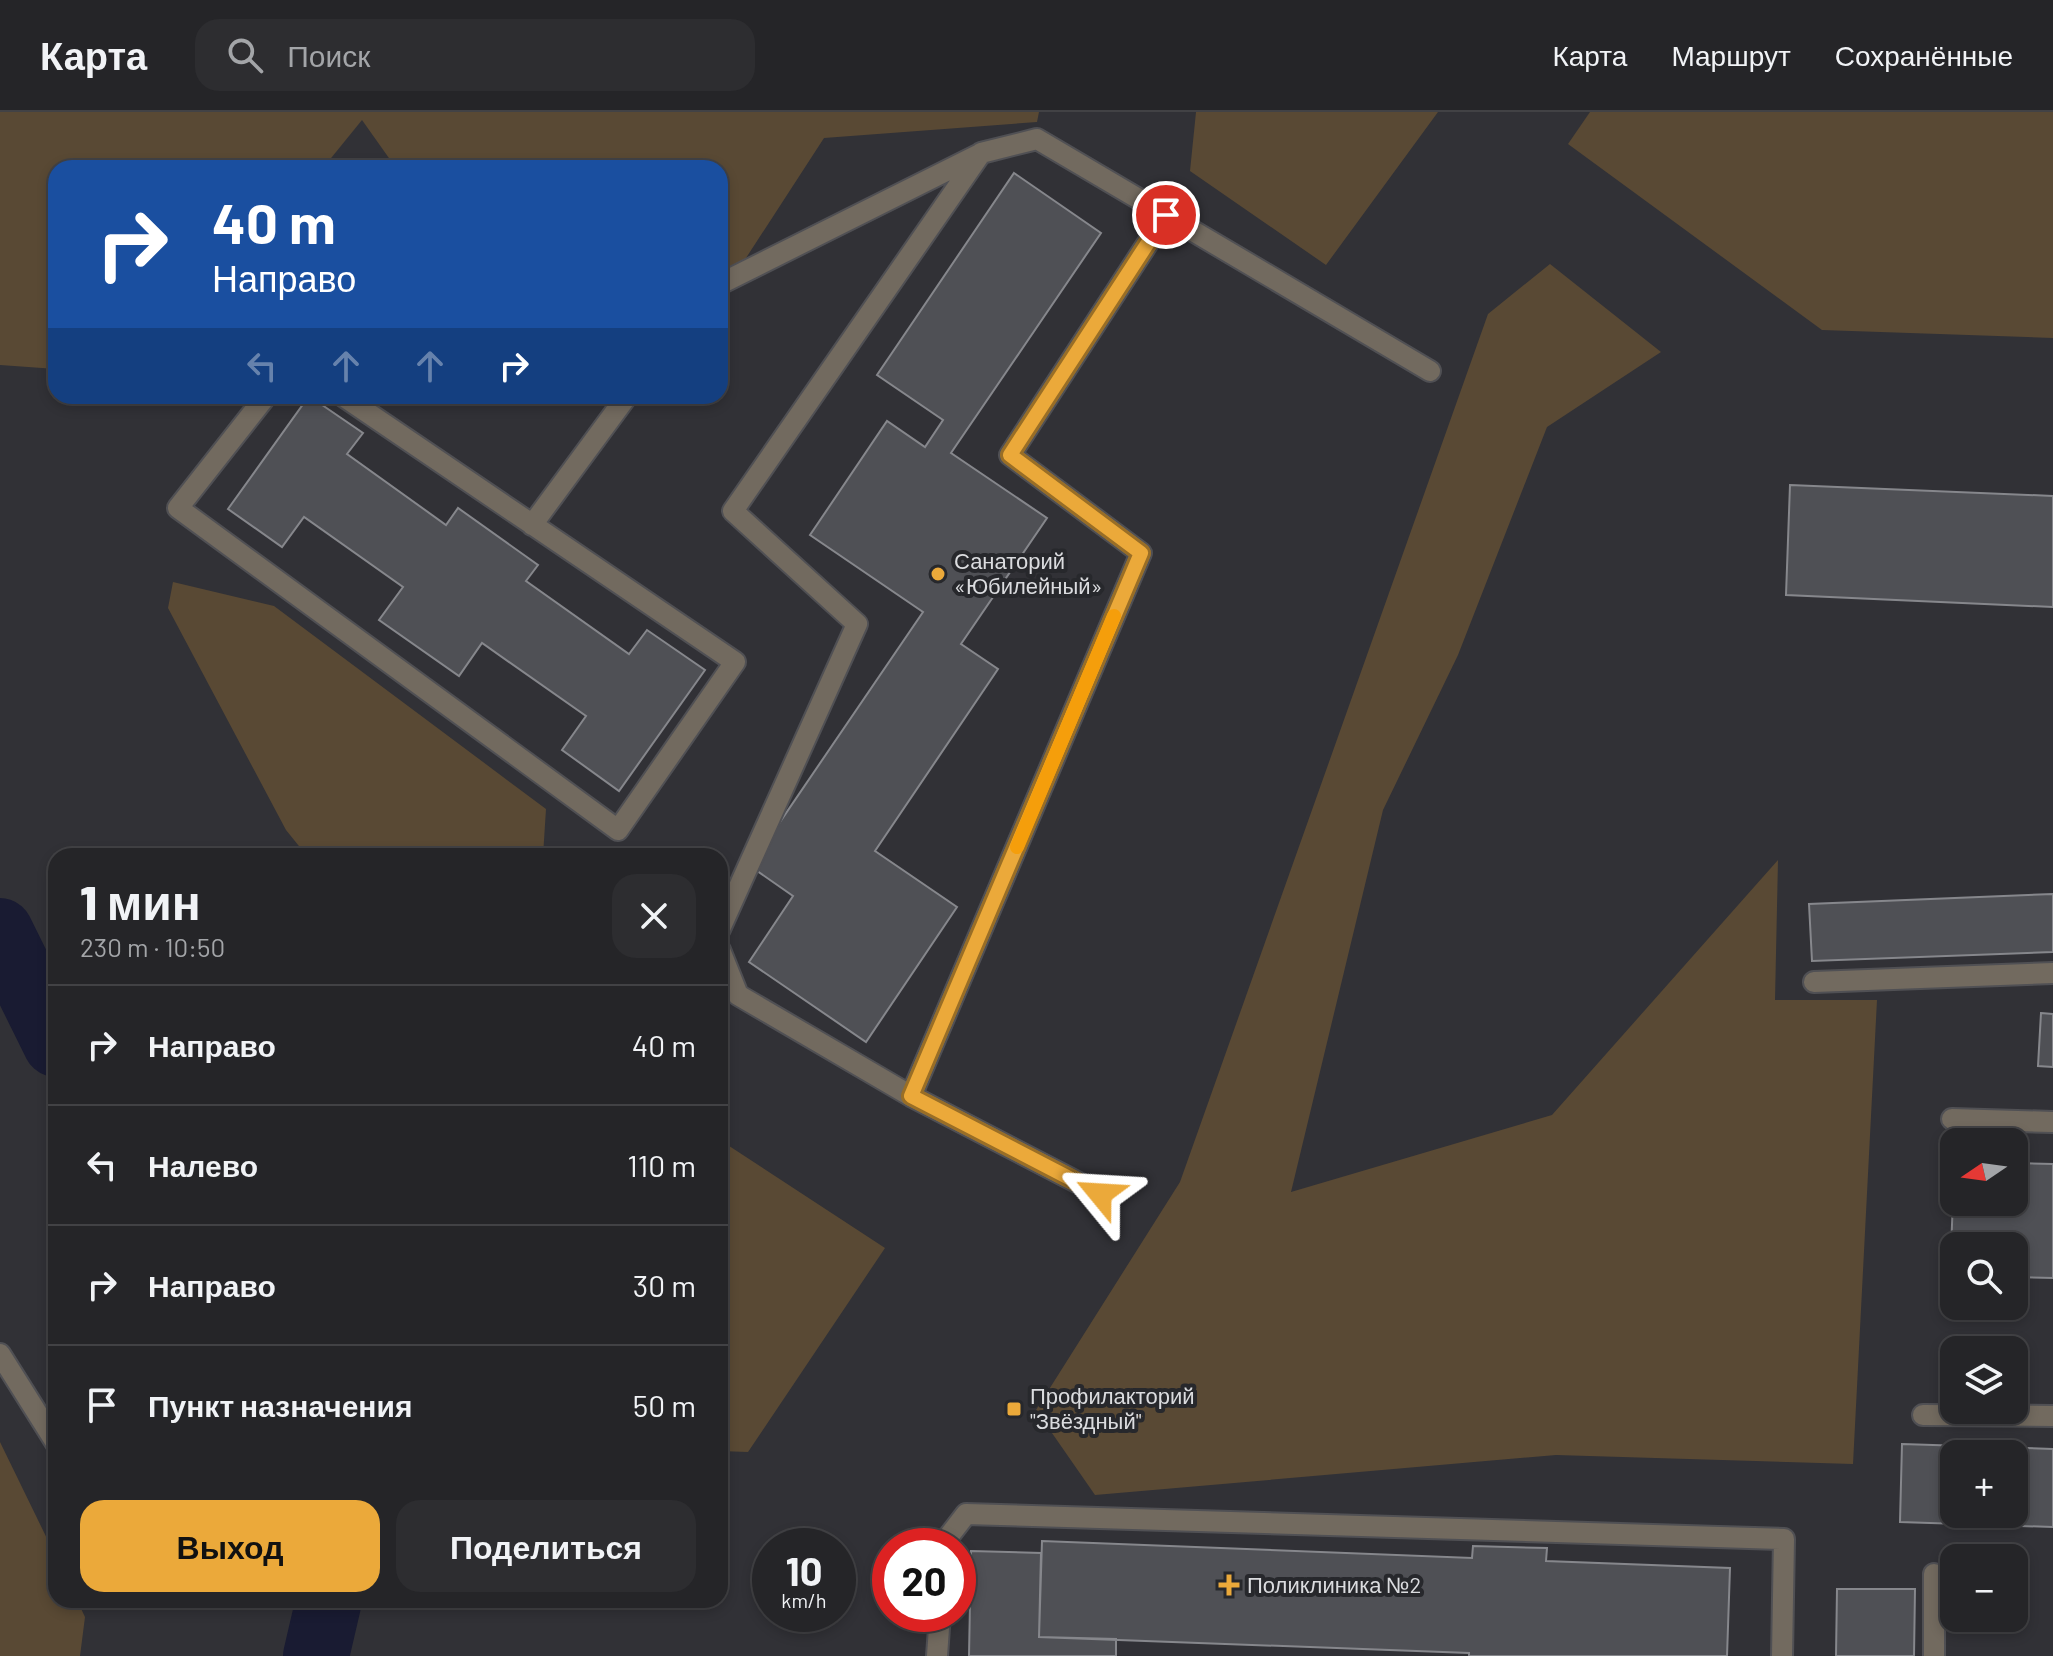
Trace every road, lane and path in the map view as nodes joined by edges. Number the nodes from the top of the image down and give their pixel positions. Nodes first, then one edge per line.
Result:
1 (981, 153) junction
2 (1166, 215) junction
3 (728, 280) edge
4 (1430, 371) dead end
5 (260, 404) edge
6 (355, 404) edge
7 (621, 404) edge
8 (532, 525) junction
9 (728, 911) edge
10 (728, 970) edge
11 (2053, 973) edge
12 (1814, 982) dead end
13 (911, 1096) junction
14 (1952, 1119) dead end
15 (2053, 1122) edge
16 (1100, 1194) dead end
17 (0, 1354) edge
18 (1923, 1415) dead end
19 (2053, 1416) edge
20 (48, 1430) edge
21 (955, 1528) edge
22 (1934, 1574) dead end
23 (939, 1632) edge
24 (937, 1656) edge
25 (1782, 1656) edge
26 (1934, 1656) edge

1 - 2 lane
1 - 3 lane
1 - 9 lane
2 - 4 lane
2 - 13 lane
5 - 8 lane
6 - 8 lane
7 - 8 lane
10 - 13 lane
11 - 12 lane
13 - 16 lane
14 - 15 lane
17 - 20 lane
18 - 19 lane
21 - 25 lane
22 - 26 lane
23 - 24 lane

